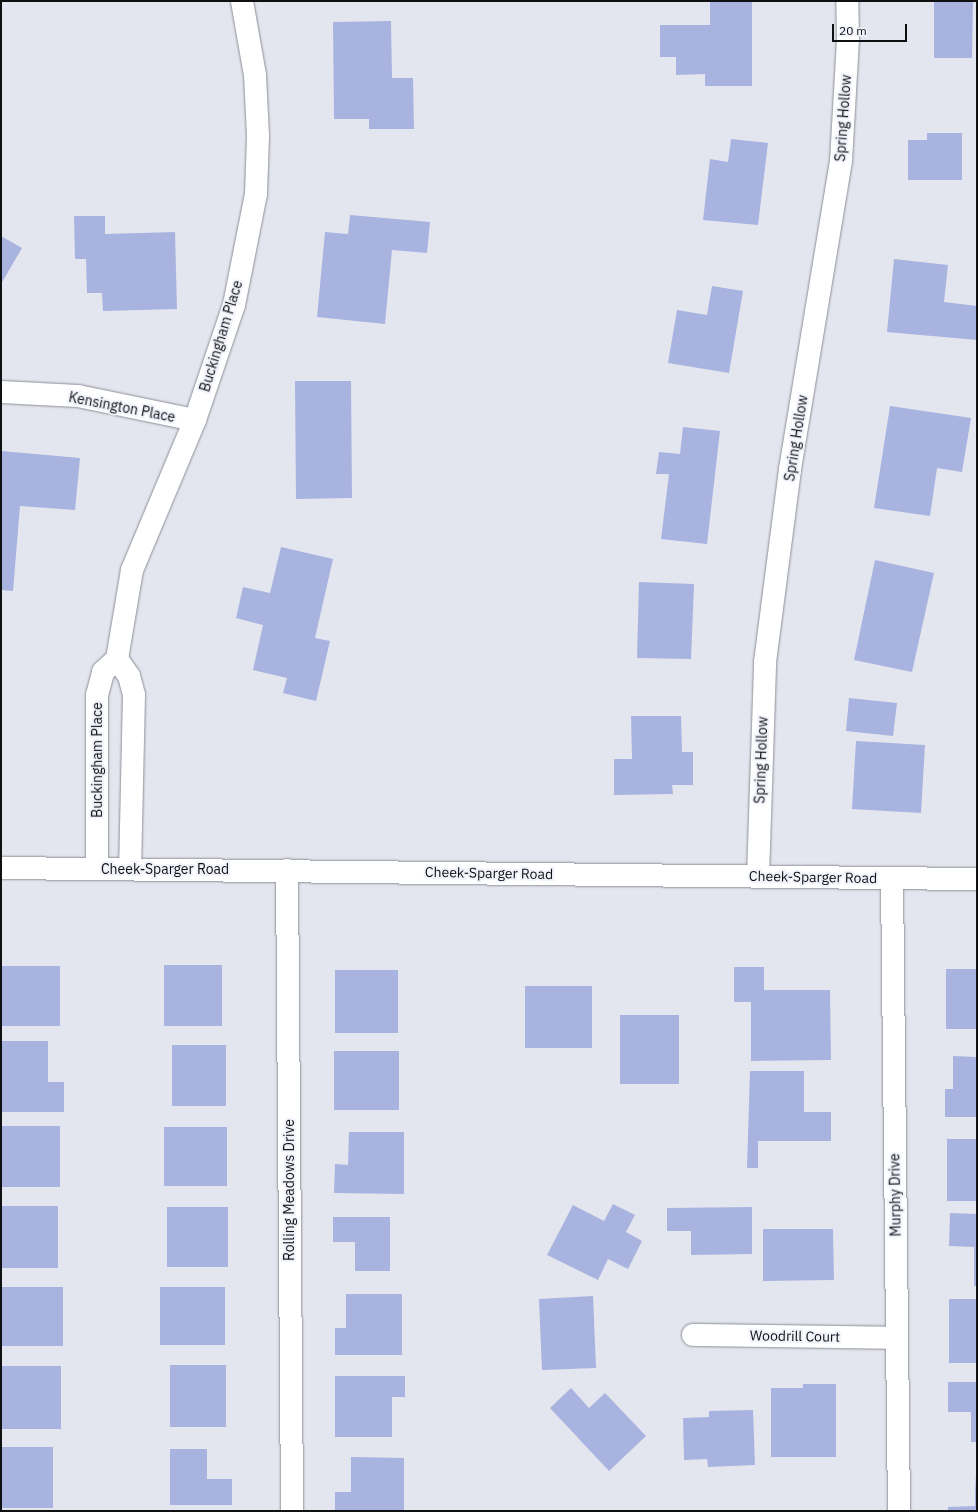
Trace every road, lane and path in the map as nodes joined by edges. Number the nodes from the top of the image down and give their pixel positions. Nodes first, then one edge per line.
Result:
1 (242, 1) edge
2 (847, 1) edge
3 (1, 392) edge
4 (195, 420) junction
5 (117, 659) junction
6 (1, 868) edge
7 (97, 869) junction
8 (130, 869) junction
9 (287, 870) junction
10 (758, 877) junction
11 (892, 878) junction
12 (977, 879) edge
13 (693, 1335) dead end
14 (896, 1338) junction
15 (292, 1511) edge
16 (899, 1511) edge

1 - 4 street, Buckingham Place
2 - 10 street, Spring Hollow
3 - 4 street, Kensington Place
4 - 5 street, Buckingham Place
5 - 7 street, Buckingham Place
5 - 8 street
6 - 7 street, Cheek-Sparger Road
7 - 8 street, Cheek-Sparger Road
8 - 9 street, Cheek-Sparger Road
9 - 10 street, Cheek-Sparger Road
9 - 15 street, Rolling Meadows Drive
10 - 11 street, Cheek-Sparger Road
11 - 12 street, Cheek-Sparger Road
11 - 14 street, Murphy Drive
13 - 14 street, Woodrill Court
14 - 16 street, Murphy Drive

